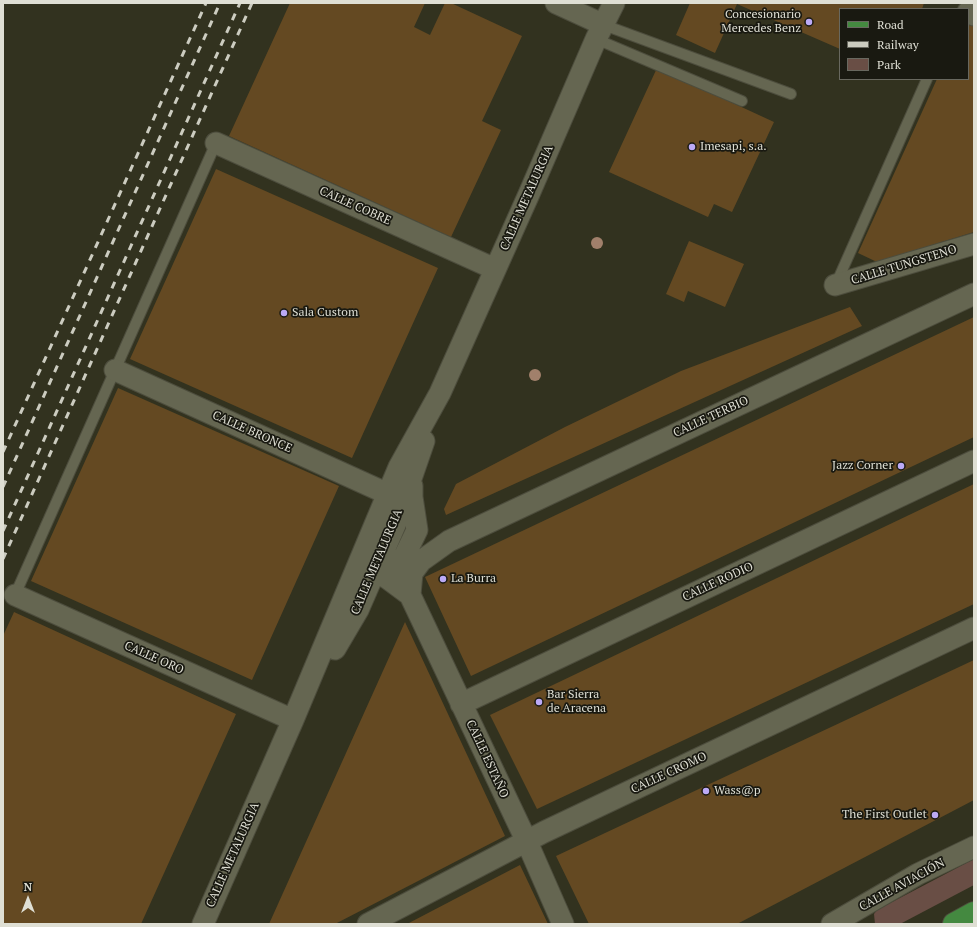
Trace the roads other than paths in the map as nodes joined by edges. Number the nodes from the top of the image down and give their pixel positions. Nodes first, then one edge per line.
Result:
1 (556, 3) edge
2 (614, 3) edge
3 (600, 32) junction
4 (928, 80) edge
5 (791, 94) dead end
6 (742, 101) dead end
7 (216, 143) joint
8 (974, 244) edge
9 (495, 269) junction
10 (835, 285) joint
11 (974, 294) edge
12 (115, 370) junction
13 (440, 393) junction
14 (974, 461) edge
15 (413, 474) junction
16 (388, 494) junction
17 (417, 530) junction
18 (449, 541) junction
19 (377, 573) junction
20 (15, 595) joint
21 (410, 595) junction
22 (362, 599) junction
23 (974, 628) edge
24 (461, 704) junction
25 (293, 720) junction
26 (527, 842) junction
27 (974, 847) edge
28 (974, 913) edge
29 (203, 924) edge
30 (368, 924) edge
31 (563, 924) edge
32 (832, 924) edge
33 (954, 924) edge

1 - 3 street
2 - 3 street, CALLE METALURGIA
3 - 5 lane
3 - 6 lane
3 - 9 street, CALLE METALURGIA
4 - 10 lane
7 - 9 street, CALLE COBRE
7 - 12 lane
8 - 10 street, CALLE TUNGSTENO
9 - 13 street, CALLE METALURGIA
11 - 18 street, CALLE TERBIO
12 - 16 street, CALLE BRONCE
12 - 20 lane
13 - 15 street, CALLE METALURGIA
13 - 16 street, CALLE METALURGIA
14 - 24 street, CALLE RODIO
15 - 17 street
15 - 19 street, CALLE METALURGIA
16 - 19 street
16 - 25 street, CALLE METALURGIA
17 - 18 street
17 - 19 street
18 - 21 street, CALLE TERBIO
19 - 21 street
19 - 22 street, CALLE METALURGIA
20 - 25 street, CALLE ORO
21 - 22 street
21 - 24 street, CALLE ESTAÑO
22 - 25 street, CALLE METALURGIA
23 - 26 street, CALLE CROMO
24 - 26 street, CALLE ESTAÑO
25 - 29 street, CALLE METALURGIA
26 - 30 street, CALLE CROMO
26 - 31 street, CALLE ESTAÑO
27 - 32 street, CALLE AVIACIÓN
28 - 33 main road

